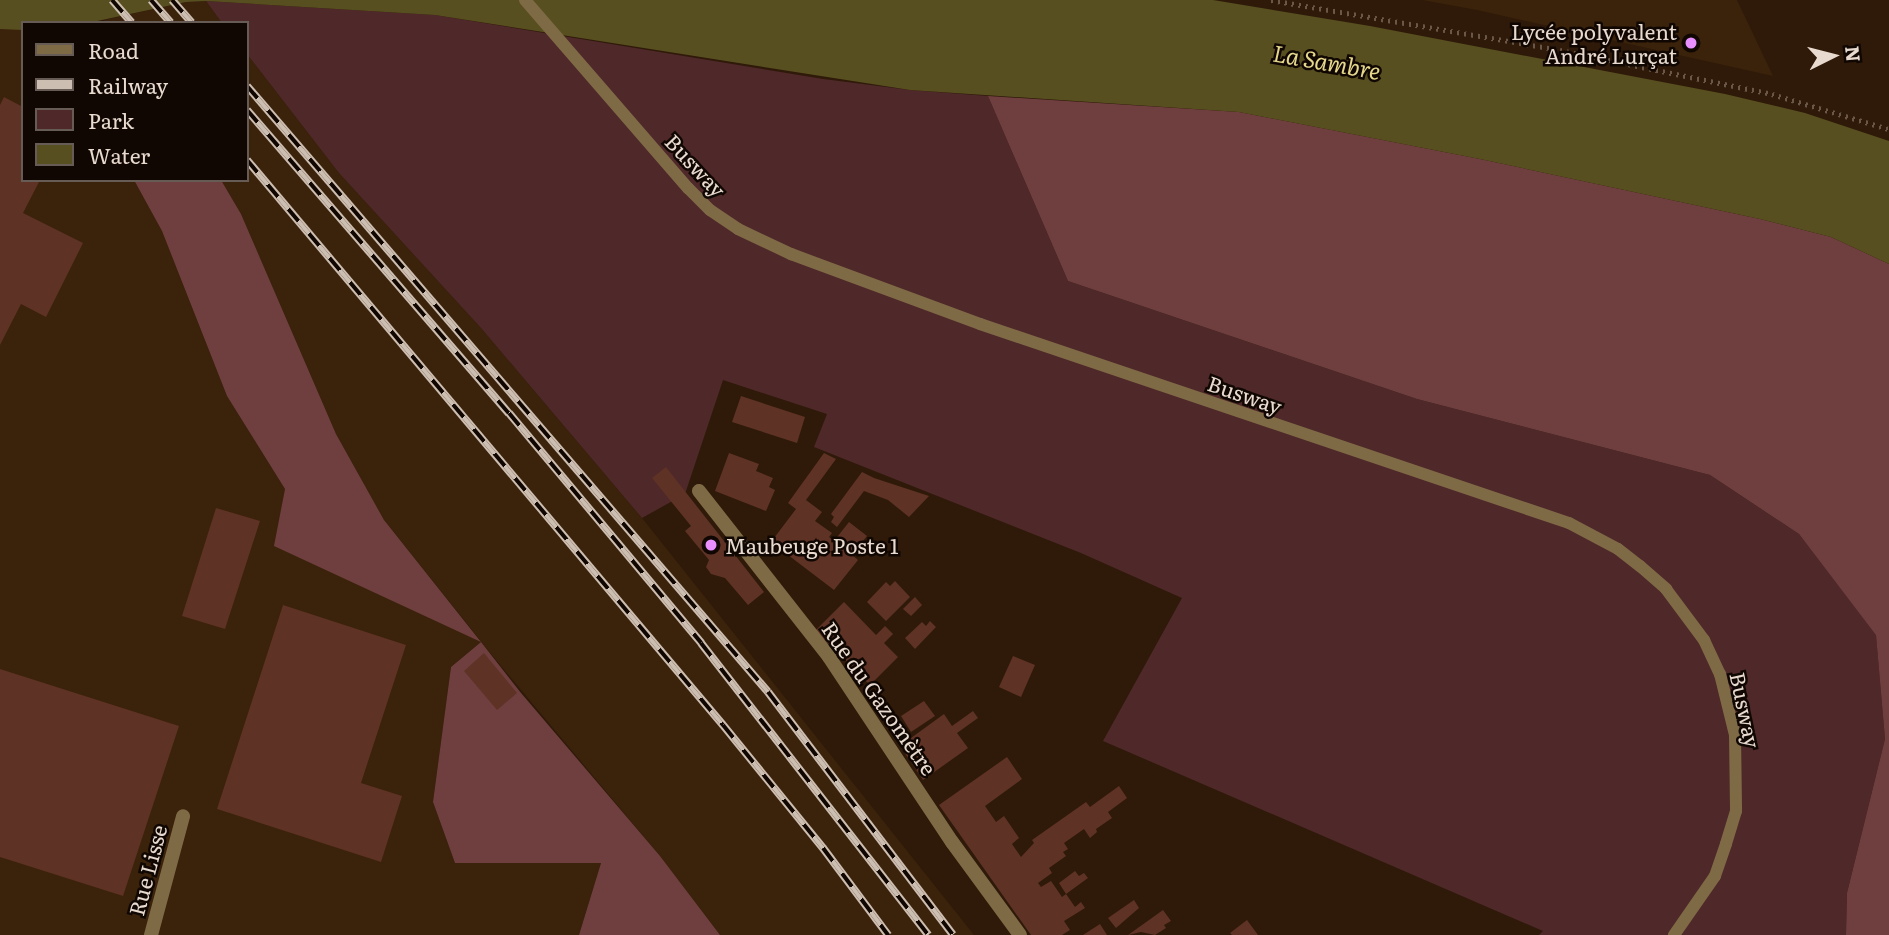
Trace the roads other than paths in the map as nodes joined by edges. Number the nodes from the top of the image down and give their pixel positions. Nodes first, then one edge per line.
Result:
1 (525, 0) edge
2 (699, 491) dead end
3 (183, 817) dead end
4 (151, 935) edge
5 (1020, 935) edge
6 (1674, 935) edge

1 - 6 lane, Busway
2 - 5 street, Rue du Gazomètre
3 - 4 street, Rue Lisse

